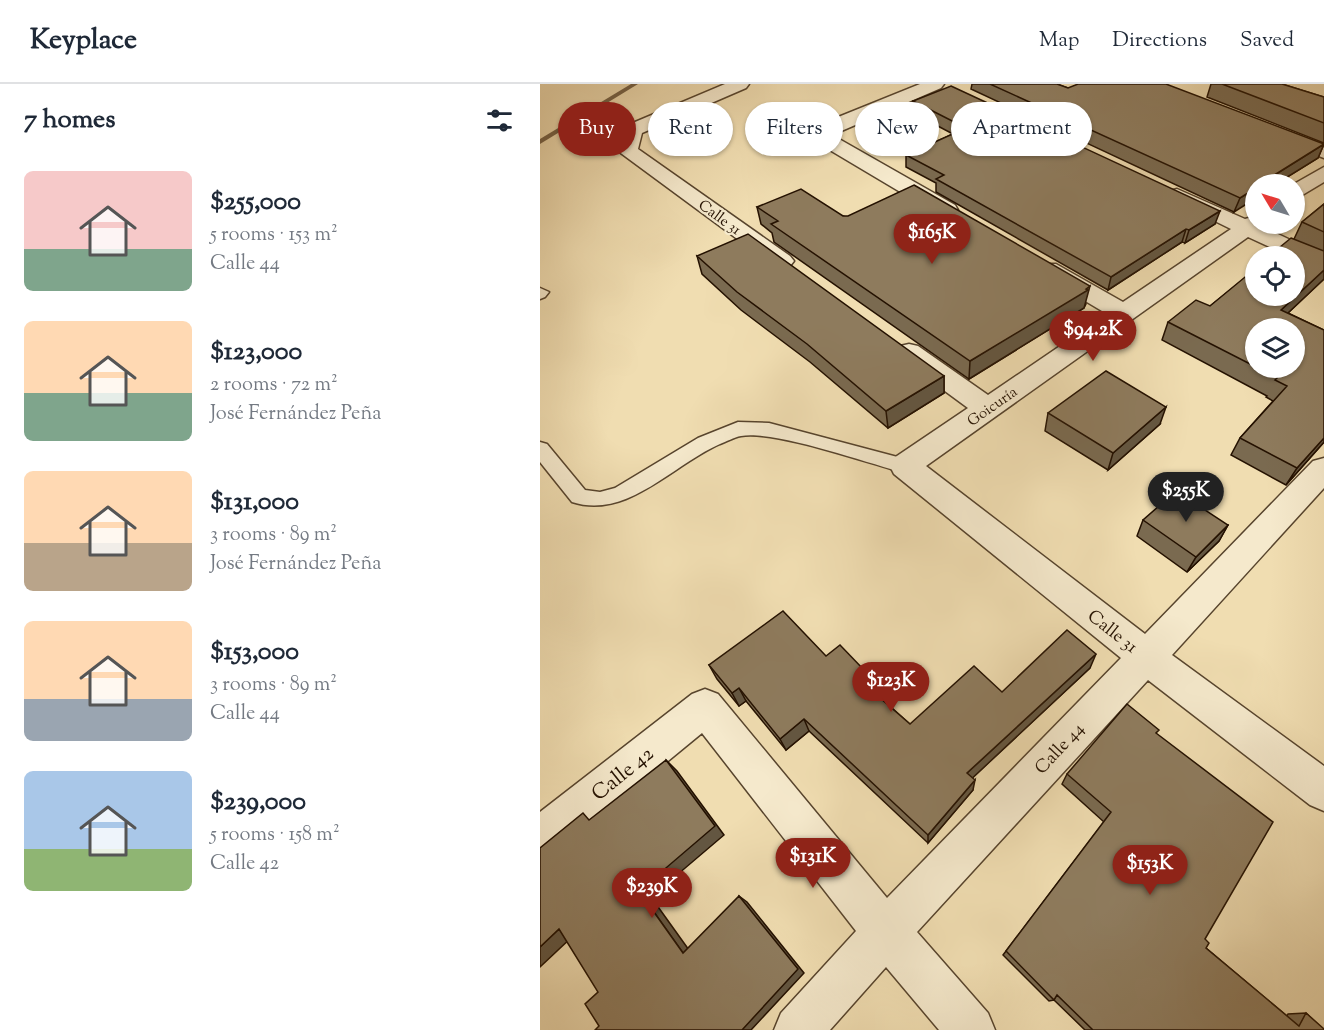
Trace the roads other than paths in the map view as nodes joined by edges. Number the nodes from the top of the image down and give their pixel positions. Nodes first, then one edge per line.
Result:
1 (740, 84) edge
2 (943, 86) edge
3 (1260, 126) edge
4 (1324, 152) edge
5 (1324, 173) edge
6 (1305, 186) edge
7 (1163, 188) edge
8 (1245, 222) edge
9 (969, 223) edge
10 (1245, 229) edge
11 (1267, 234) edge
12 (1031, 259) edge
13 (1324, 265) edge
14 (803, 276) edge
15 (1124, 313) junction
16 (891, 339) edge
17 (988, 409) junction
18 (540, 449) edge
19 (905, 466) junction
20 (1324, 469) edge
21 (1145, 656) junction
22 (1324, 791) edge
23 (540, 839) edge
24 (886, 932) junction
25 (798, 1030) edge
26 (971, 1030) edge

1 - 14 street, Calle 31
2 - 9 street
3 - 4 street
5 - 6 street
7 - 8 street
10 - 15 street, Goicuría
11 - 13 street
12 - 15 street
15 - 17 street, Goicuría
16 - 17 street
17 - 19 street, Goicuría
18 - 19 lane
19 - 21 street, Calle 31
20 - 21 street, Calle 44
21 - 22 street, Calle 31
21 - 24 street, Calle 44
23 - 24 street, Calle 42
24 - 25 street, Calle 44
24 - 26 street

